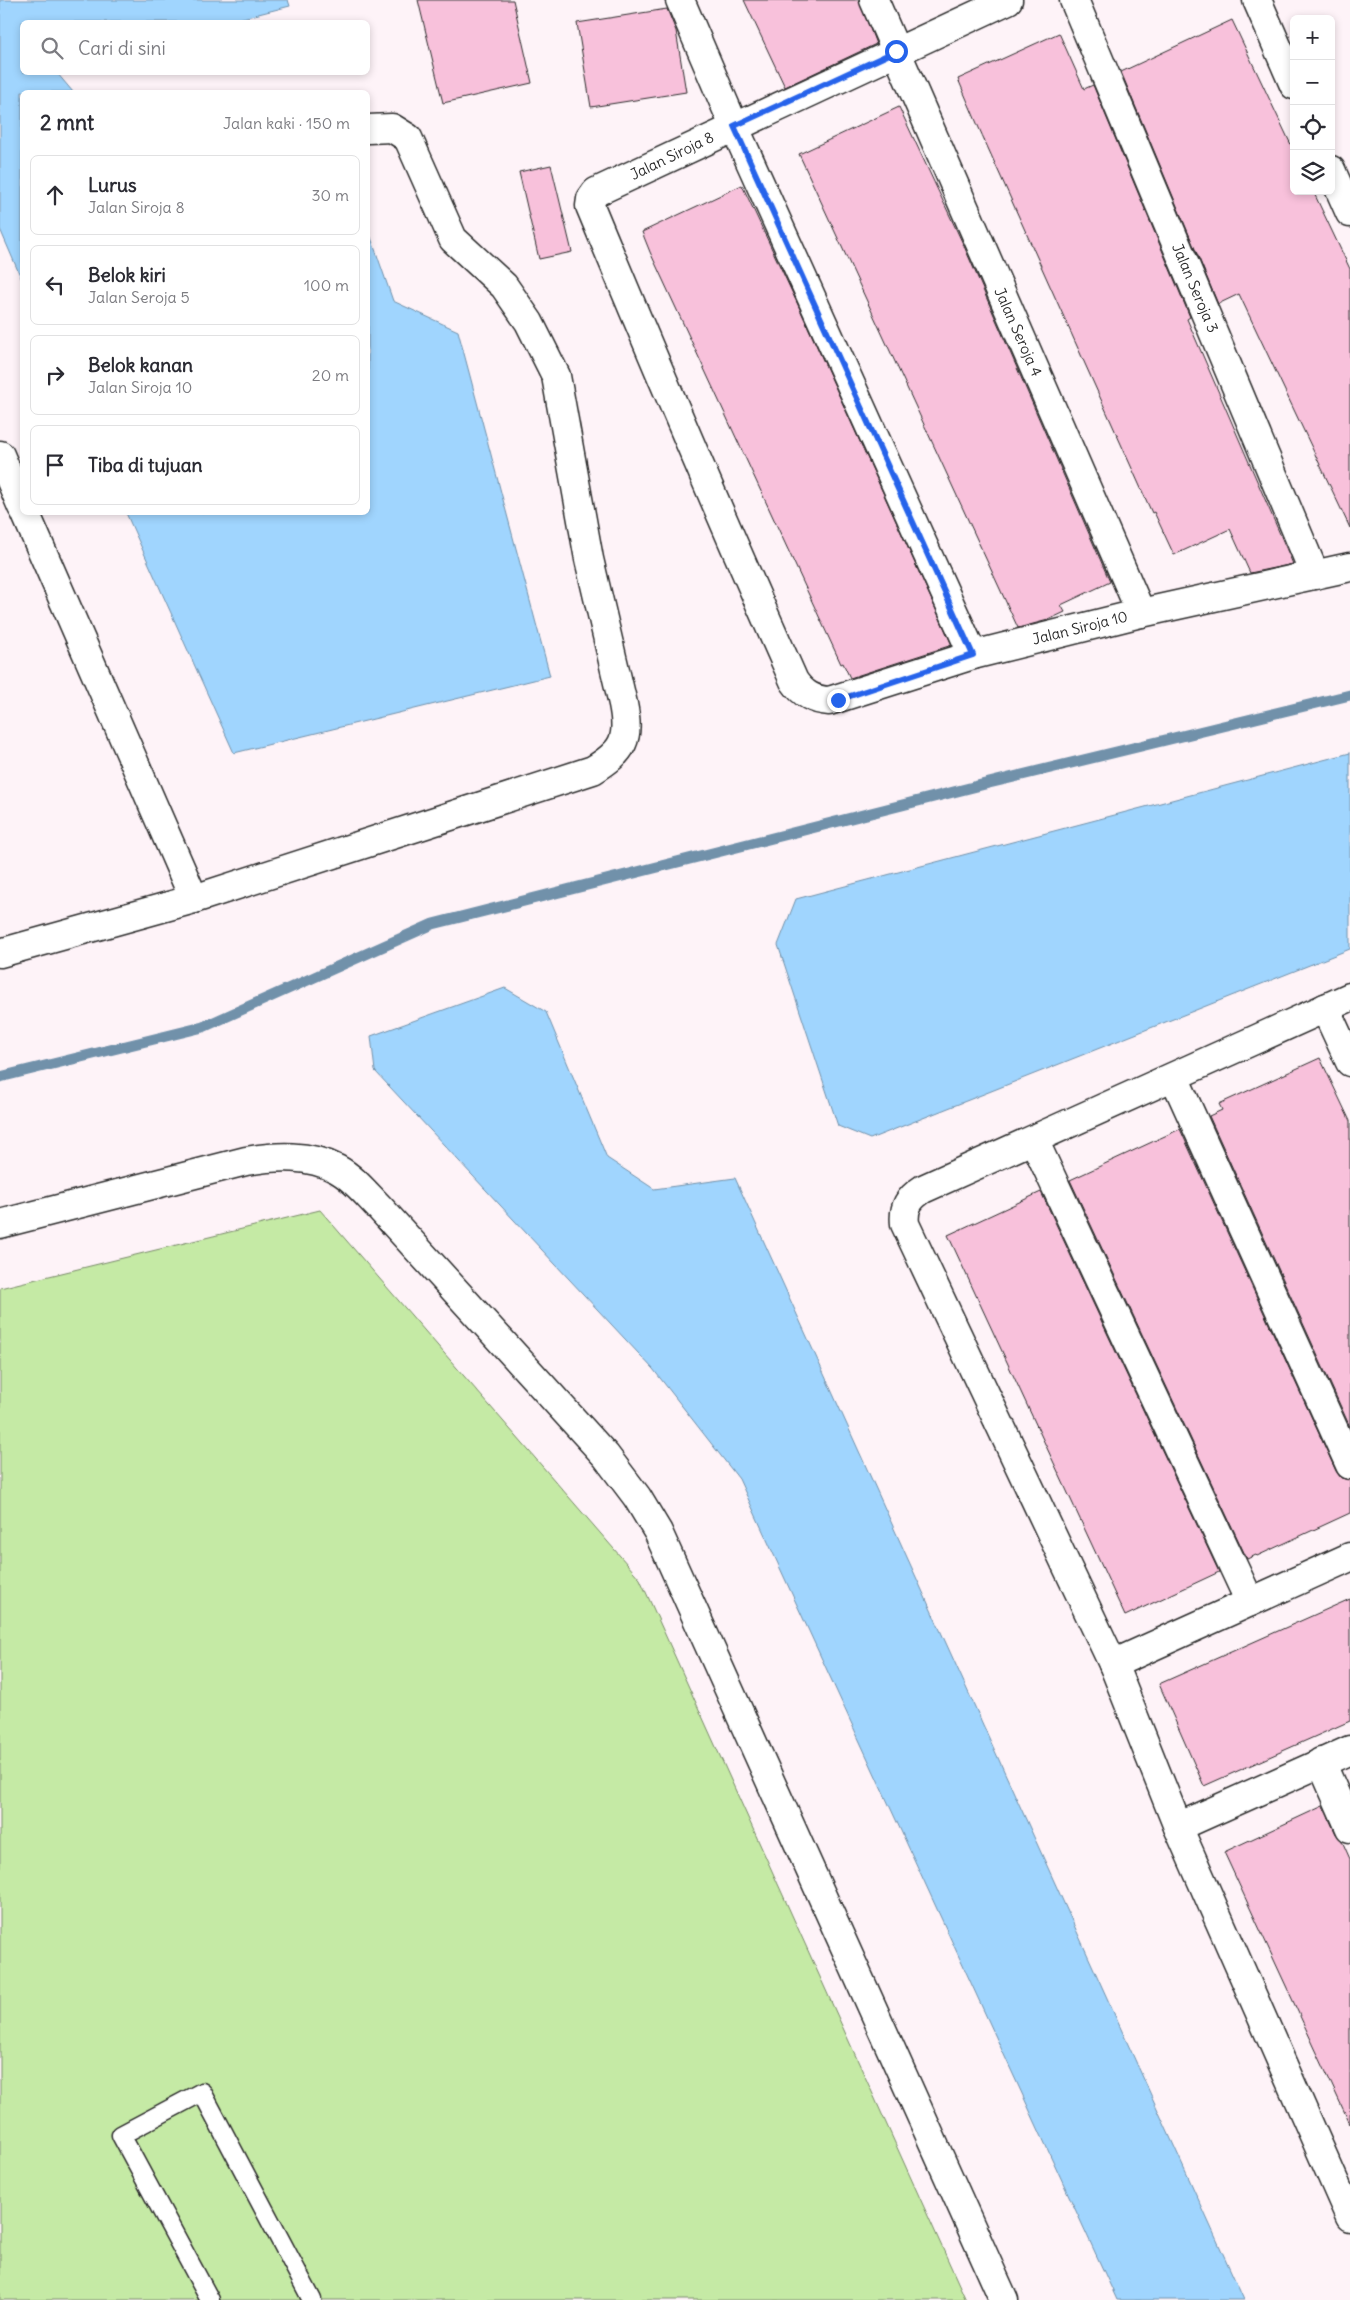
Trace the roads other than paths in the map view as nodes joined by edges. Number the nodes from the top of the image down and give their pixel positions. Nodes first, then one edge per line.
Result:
1 (680, 0) edge
2 (874, 0) edge
3 (1008, 0) edge
4 (1074, 0) edge
5 (1257, 0) edge
6 (896, 51) junction
7 (1290, 76) edge
8 (734, 126) junction
9 (370, 129) edge
10 (1335, 179) edge
11 (1350, 213) edge
12 (0, 455) edge
13 (20, 501) edge
14 (26, 515) edge
15 (1350, 567) edge
16 (1315, 575) junction
17 (1141, 613) junction
18 (973, 655) junction
19 (813, 698) joint
20 (194, 899) junction
21 (0, 953) edge
22 (1350, 997) edge
23 (1325, 1008) junction
24 (1350, 1062) edge
25 (1174, 1077) junction
26 (1034, 1140) junction
27 (0, 1224) edge
28 (1350, 1465) edge
29 (1350, 1557) edge
30 (1250, 1602) junction
31 (1113, 1664) junction
32 (1350, 1750) edge
33 (1321, 1762) junction
34 (1178, 1827) junction
35 (1350, 1828) edge
36 (1350, 2217) edge
37 (210, 2300) edge
38 (312, 2300) edge
39 (1004, 2300) edge

1 - 8 street
2 - 6 street, Jalan Seroja 4
3 - 6 street, Jalan Siroja 8
4 - 16 street, Jalan Seroja 3
5 - 7 street
6 - 8 street, Jalan Siroja 8
6 - 17 street, Jalan Seroja 4
8 - 18 street
8 - 19 street, Jalan Siroja 8
9 - 20 street
10 - 11 street
12 - 13 street
14 - 20 street
15 - 16 street, Jalan Siroja 10
16 - 17 street, Jalan Siroja 10
17 - 18 street, Jalan Siroja 10
18 - 19 street, Jalan Siroja 10
20 - 21 street
22 - 23 street
23 - 24 street
23 - 25 street
25 - 26 street
25 - 28 street
26 - 30 street
26 - 31 street
27 - 39 street
29 - 30 street
30 - 31 street
31 - 34 street
32 - 33 street
33 - 34 street
33 - 35 street
34 - 36 street
37 - 38 lane

